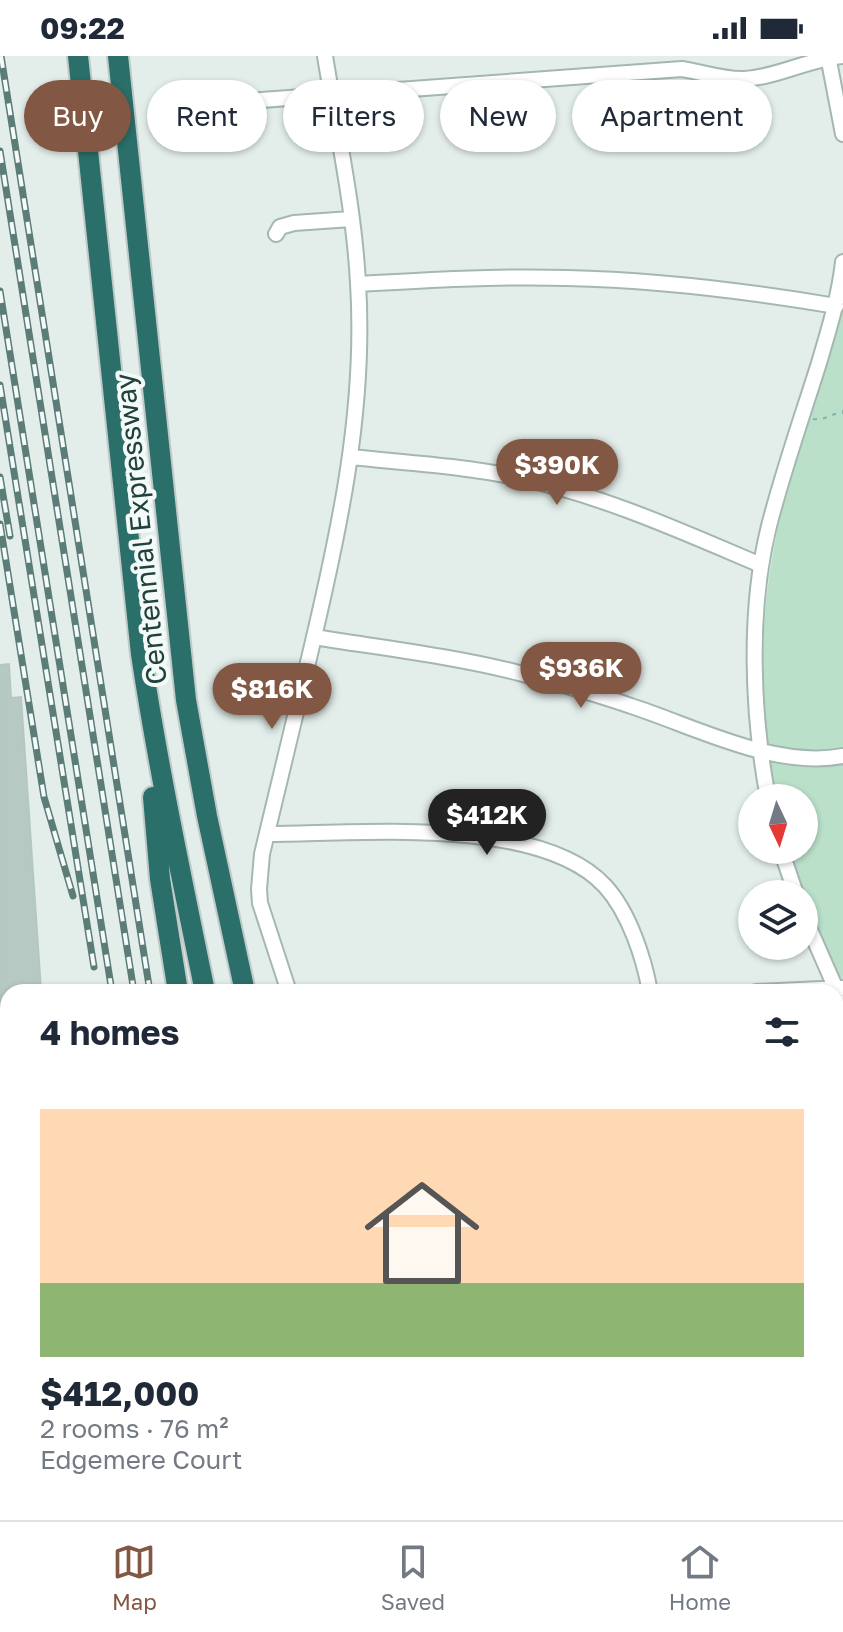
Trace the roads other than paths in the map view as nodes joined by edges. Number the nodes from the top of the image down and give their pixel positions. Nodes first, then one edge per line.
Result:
1 (78, 56) edge
2 (118, 56) edge
3 (325, 56) edge
4 (833, 56) edge
5 (677, 62) edge
6 (329, 80) edge
7 (424, 86) edge
8 (843, 134) edge
9 (340, 152) edge
10 (351, 219) junction
11 (276, 234) dead end
12 (843, 262) edge
13 (358, 284) junction
14 (836, 306) junction
15 (351, 457) junction
16 (761, 565) junction
17 (314, 637) junction
18 (141, 654) junction
19 (761, 751) junction
20 (843, 756) edge
21 (766, 784) edge
22 (267, 834) junction
23 (818, 945) edge
24 (177, 984) edge
25 (203, 984) edge
26 (243, 984) edge
27 (286, 984) edge
28 (649, 984) edge
29 (837, 984) edge

1 - 18 highway, Centennial Expressway
2 - 26 highway, Centennial Expressway
3 - 6 street
4 - 5 street
4 - 8 street
5 - 7 street
9 - 10 street
10 - 11 street
10 - 13 street
12 - 14 street
13 - 14 street
13 - 15 street
14 - 16 street
15 - 16 street
15 - 17 street
16 - 19 street
17 - 19 street
17 - 22 street
18 - 24 highway
18 - 25 highway, Centennial Expressway
19 - 20 street
19 - 21 street
22 - 27 street
22 - 28 street
23 - 29 street

